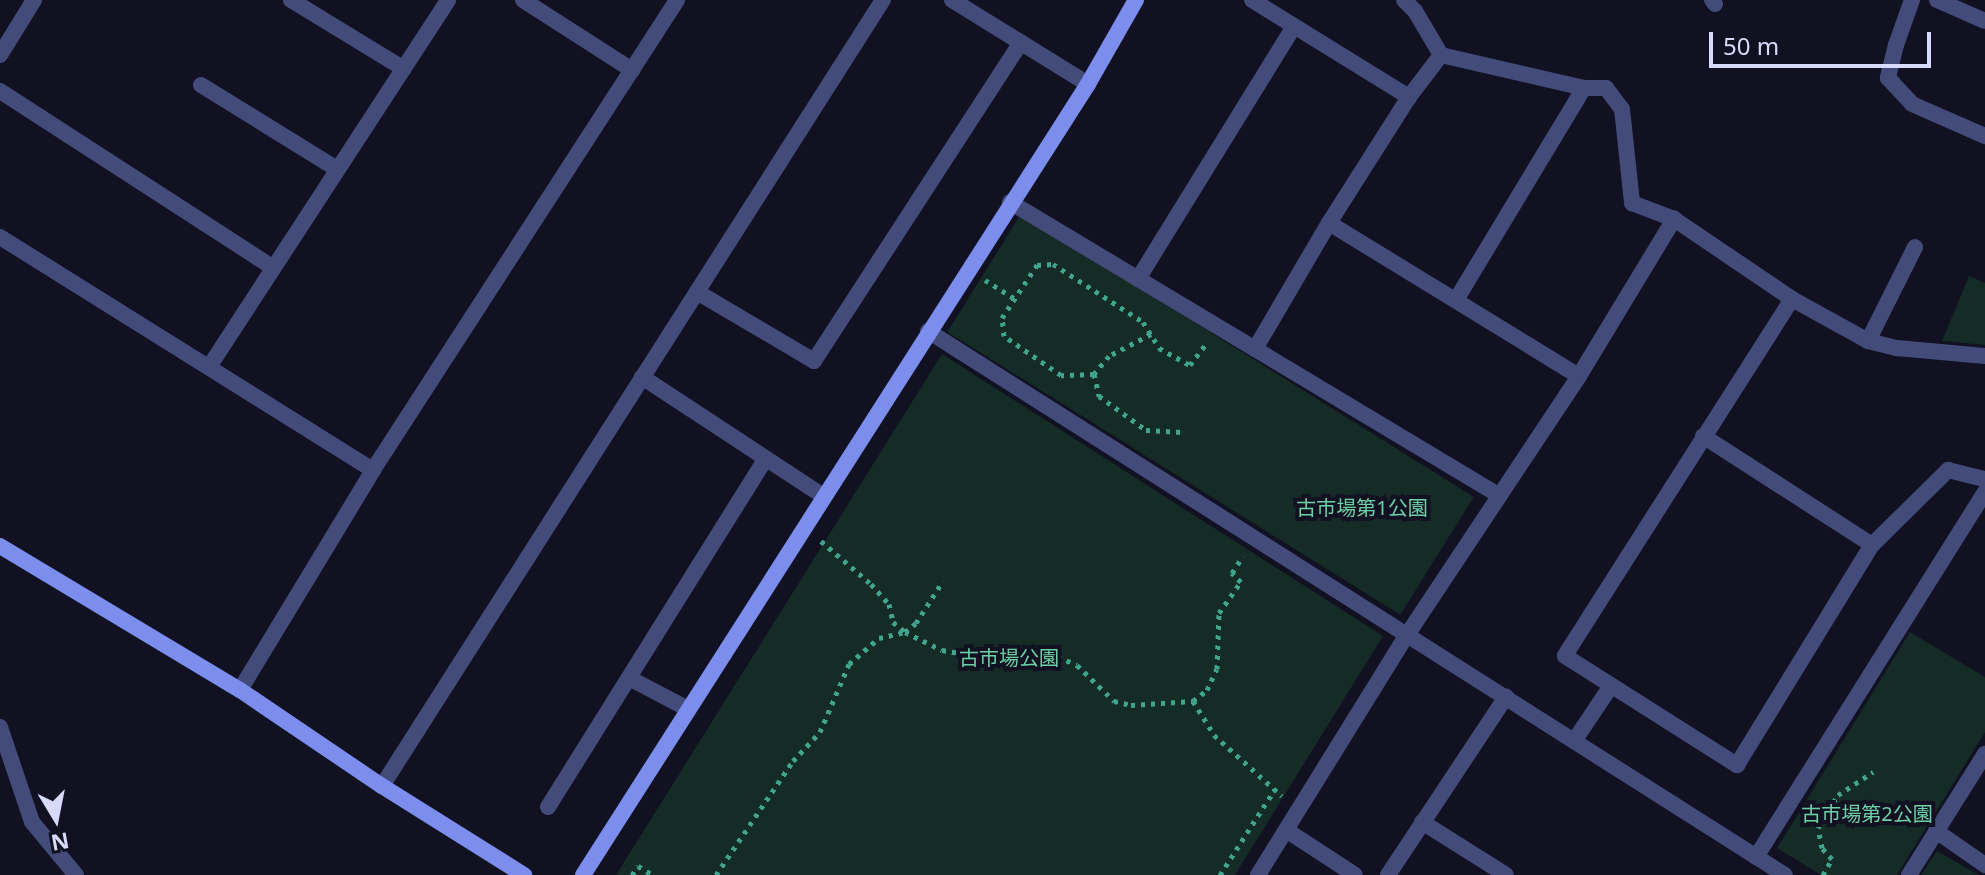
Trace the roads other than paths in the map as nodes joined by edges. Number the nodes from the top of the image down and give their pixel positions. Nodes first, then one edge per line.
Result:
1 (291, 0) edge
2 (448, 0) edge
3 (523, 0) edge
4 (677, 0) edge
5 (883, 0) edge
6 (952, 0) edge
7 (1136, 0) edge
8 (1252, 0) edge
9 (1404, 0) edge
10 (1912, 0) edge
11 (1937, 0) edge
12 (31, 1) edge
13 (1985, 21) edge
14 (1294, 26) junction
15 (1021, 42) junction
16 (0, 55) edge
17 (1441, 55) junction
18 (404, 69) junction
19 (632, 70) junction
20 (1088, 84) junction
21 (201, 85) dead end
22 (1584, 88) junction
23 (0, 91) edge
24 (1409, 97) junction
25 (1985, 136) edge
26 (337, 169) junction
27 (1010, 202) junction
28 (1674, 219) junction
29 (1329, 223) junction
30 (0, 237) edge
31 (1915, 247) dead end
32 (272, 267) junction
33 (1138, 279) junction
34 (697, 292) junction
35 (1792, 299) junction
36 (1456, 300) junction
37 (928, 331) junction
38 (1868, 341) junction
39 (1255, 349) junction
40 (1985, 356) edge
41 (209, 367) junction
42 (1579, 376) junction
43 (642, 377) junction
44 (1703, 436) junction
45 (766, 458) junction
46 (373, 470) junction
47 (1985, 479) edge
48 (1985, 492) edge
49 (823, 496) junction
50 (1500, 496) junction
51 (1872, 545) junction
52 (0, 546) edge
53 (1407, 635) junction
54 (629, 678) junction
55 (1611, 686) junction
56 (240, 690) junction
57 (1506, 697) junction
58 (688, 709) junction
59 (0, 727) edge
60 (1574, 741) junction
61 (1985, 754) edge
62 (382, 786) junction
63 (548, 807) dead end
64 (1422, 822) junction
65 (1286, 830) junction
66 (1936, 831) junction
67 (1756, 857) junction
68 (1985, 865) edge
69 (76, 875) edge
70 (524, 875) edge
71 (583, 875) edge
72 (1258, 875) edge
73 (1355, 875) edge
74 (1388, 875) edge
75 (1506, 875) edge
76 (1785, 875) edge
77 (1909, 875) edge

1 - 18 street
2 - 18 street
3 - 19 street
4 - 19 street
5 - 34 street
6 - 15 street
7 - 20 street
8 - 14 street
9 - 17 street
10 - 25 street
11 - 13 street
12 - 16 street
14 - 24 street
14 - 33 street
15 - 20 street
15 - 34 street
17 - 22 street
17 - 24 street
18 - 26 street
19 - 46 street
20 - 27 street
21 - 26 street
22 - 28 street
22 - 36 street
23 - 32 street
24 - 29 street
26 - 32 street
27 - 33 street
27 - 37 street
28 - 35 street
28 - 42 street
29 - 36 street
29 - 39 street
30 - 41 street
31 - 38 street
32 - 41 street
33 - 39 street
34 - 43 street
35 - 38 street
35 - 44 street
36 - 42 street
37 - 49 street
37 - 53 street
38 - 40 street
39 - 50 street
41 - 46 street
42 - 50 street
43 - 45 street
43 - 62 street
44 - 51 street
44 - 55 street
45 - 49 street
45 - 54 street
46 - 56 street
47 - 51 street
48 - 67 street
49 - 58 street
50 - 53 street
51 - 55 street
52 - 56 street
53 - 57 street
53 - 65 street
54 - 58 street
54 - 63 street
55 - 60 street
56 - 62 street
57 - 60 street
57 - 64 street
58 - 71 street
59 - 69 street
60 - 67 street
61 - 66 street
62 - 70 street
64 - 74 street
64 - 75 street
65 - 72 street
65 - 73 street
66 - 68 street
66 - 77 street
67 - 76 street

